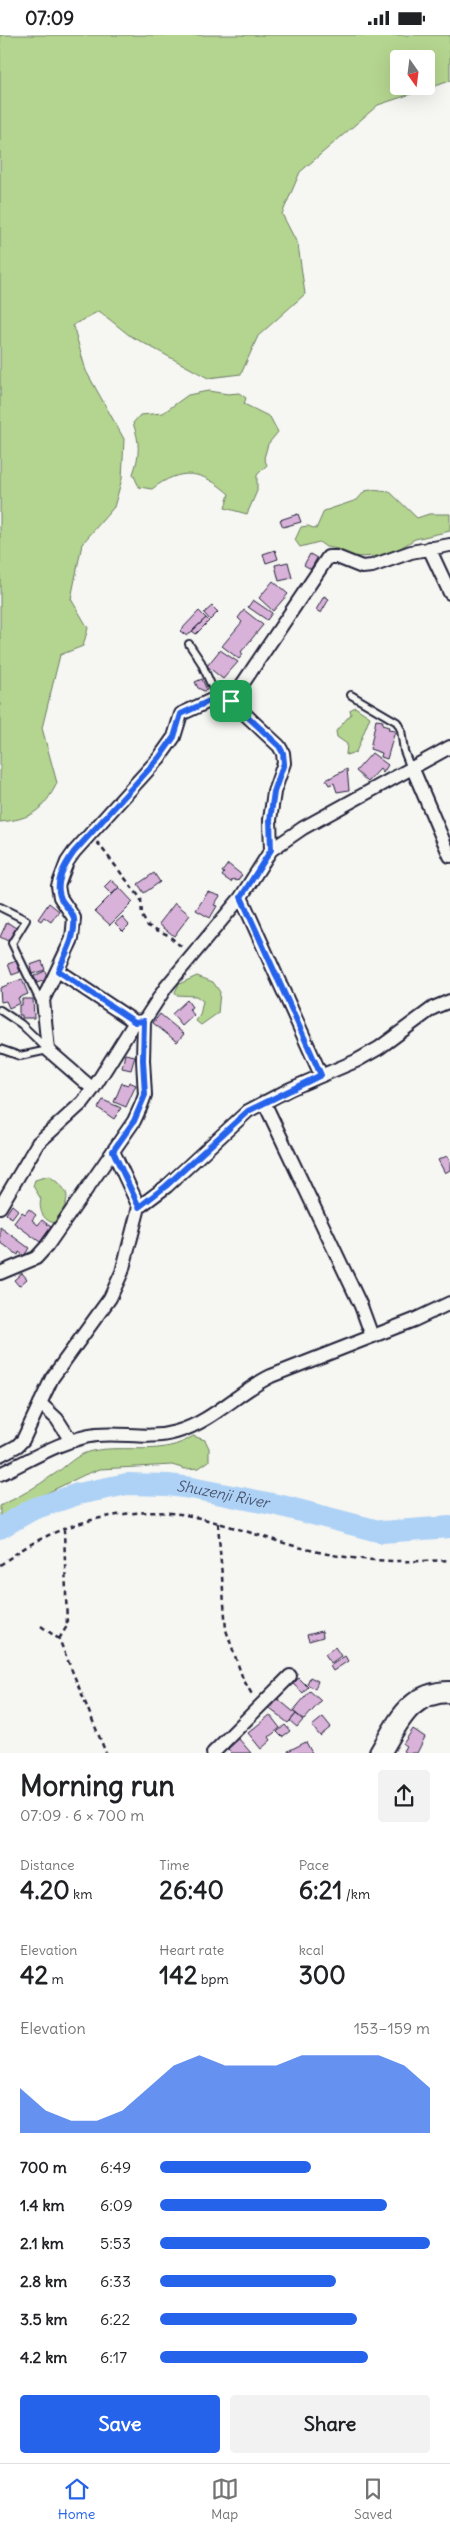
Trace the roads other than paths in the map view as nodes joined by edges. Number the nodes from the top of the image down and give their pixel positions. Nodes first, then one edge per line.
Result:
1 (450, 545) edge
2 (429, 548) junction
3 (450, 593) edge
4 (189, 644) dead end
5 (216, 694) junction
6 (351, 695) dead end
7 (231, 701) junction
8 (450, 747) edge
9 (412, 768) junction
10 (271, 850) junction
11 (450, 856) edge
12 (241, 897) junction
13 (0, 907) edge
14 (58, 971) junction
15 (450, 1001) edge
16 (42, 1006) junction
17 (0, 1010) edge
18 (139, 1022) junction
19 (0, 1049) edge
20 (48, 1050) junction
21 (321, 1075) junction
22 (93, 1089) junction
23 (264, 1102) junction
24 (113, 1151) junction
25 (0, 1207) edge
26 (139, 1207) junction
27 (0, 1273) edge
28 (450, 1303) edge
29 (372, 1337) junction
30 (40, 1403) junction
31 (71, 1441) junction
32 (0, 1455) edge
33 (0, 1473) edge
34 (290, 1676) dead end
35 (450, 1692) edge
36 (213, 1753) edge
37 (380, 1753) edge

1 - 2 street
2 - 3 street
2 - 7 street
4 - 5 lane
5 - 7 street
5 - 14 street
6 - 9 lane
7 - 10 street
8 - 9 street
9 - 10 street
9 - 11 street
10 - 12 street
12 - 18 street
12 - 21 street
13 - 16 lane
14 - 16 street
14 - 18 street
15 - 21 street
16 - 20 street
17 - 20 lane
18 - 22 street
18 - 24 street
19 - 20 lane
20 - 22 street
21 - 23 street
22 - 25 street
23 - 26 street
23 - 29 street
24 - 26 street
24 - 27 street
26 - 30 street
28 - 29 street
29 - 31 street
30 - 31 street
30 - 32 street
31 - 33 street
34 - 36 street
35 - 37 main road

